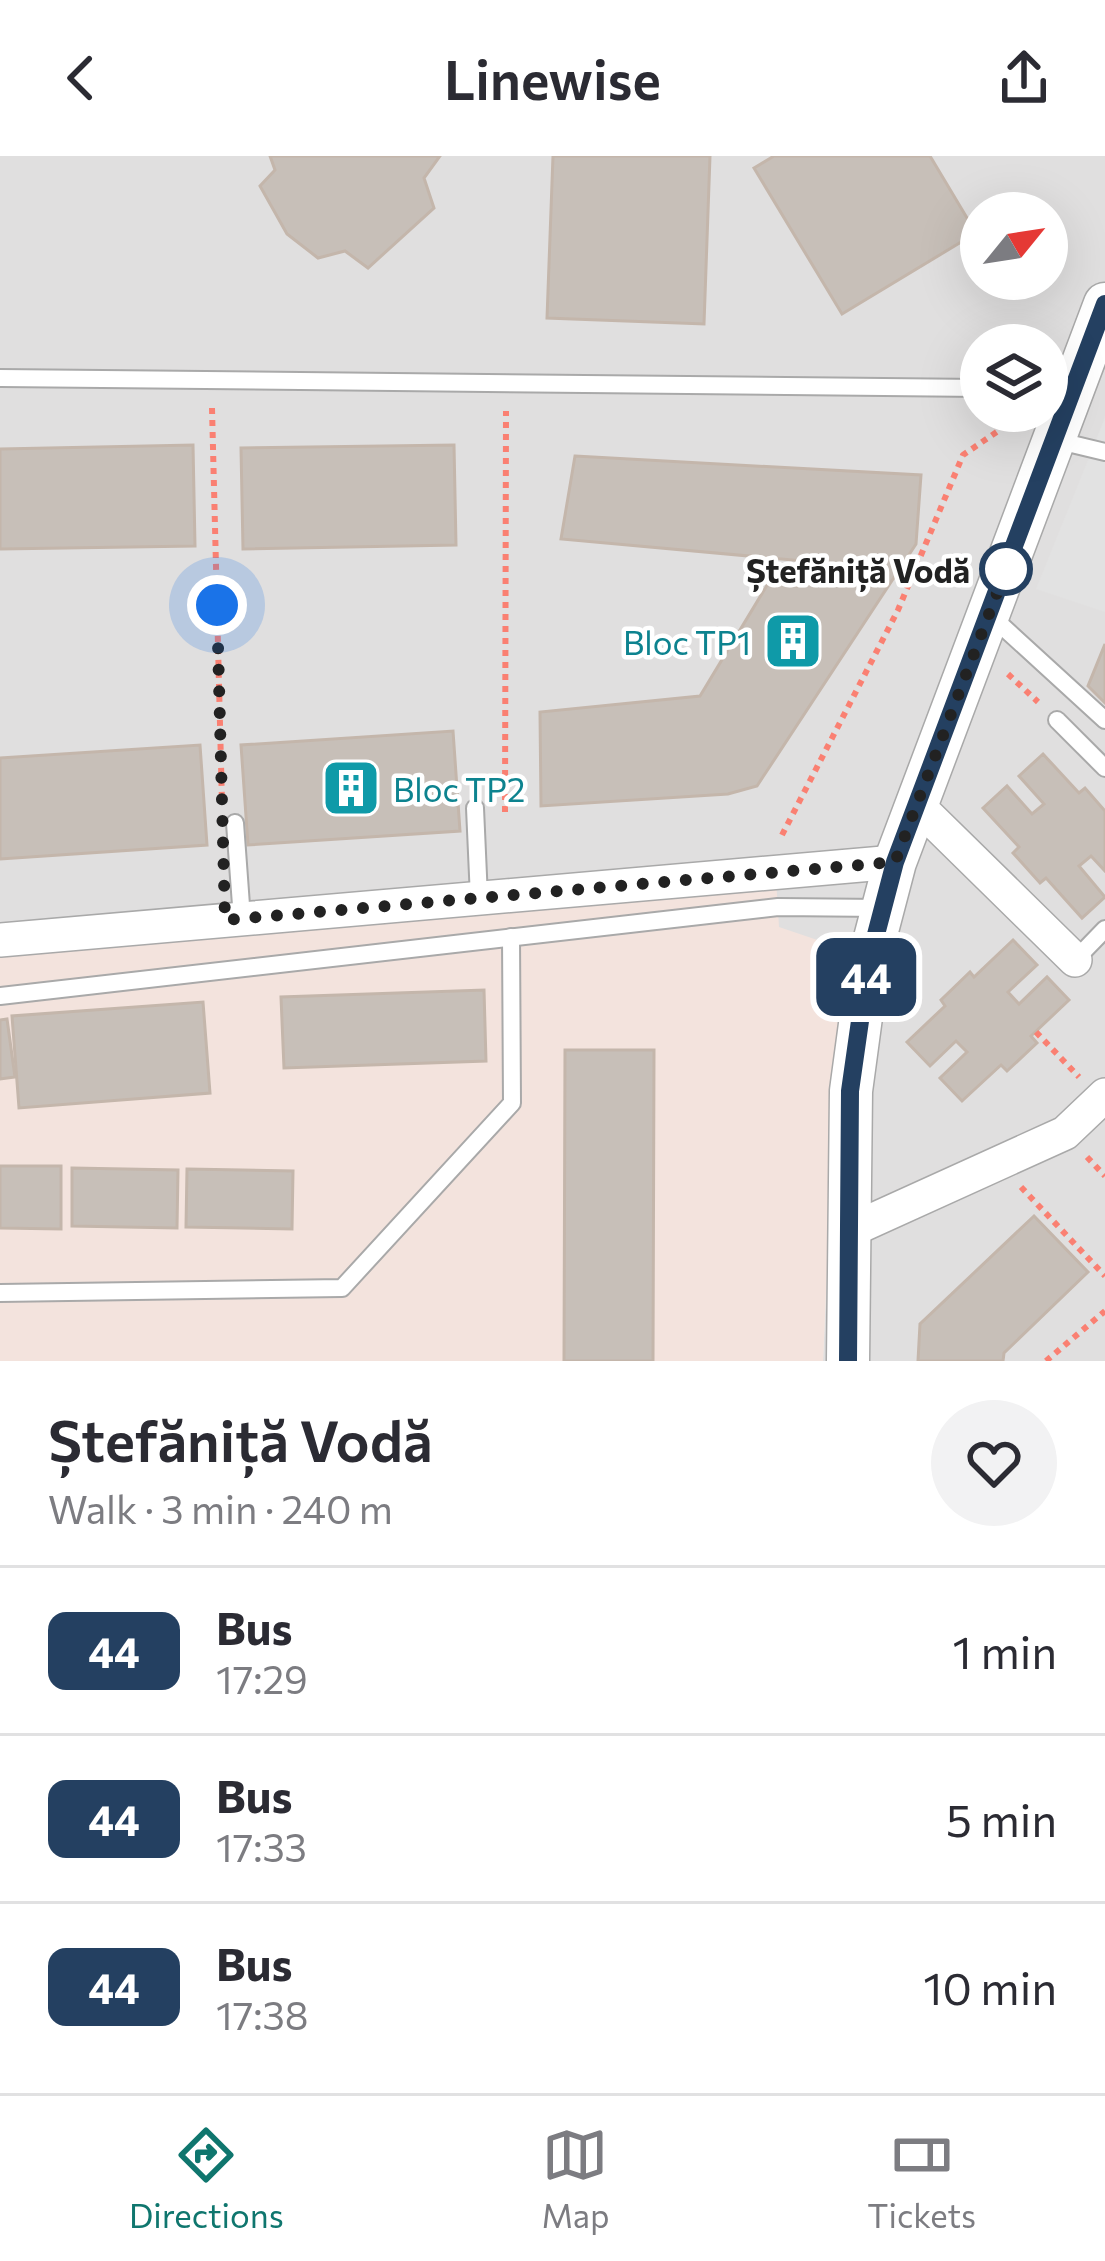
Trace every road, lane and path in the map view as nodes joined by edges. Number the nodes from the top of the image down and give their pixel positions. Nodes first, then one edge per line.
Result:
1 (1105, 304) edge
2 (1068, 374) edge
3 (0, 378) edge
4 (212, 380) junction
5 (506, 384) junction
6 (960, 388) edge
7 (1025, 432) edge
8 (1039, 432) edge
9 (1056, 432) edge
10 (1105, 452) edge
11 (989, 614) junction
12 (997, 664) dead end
13 (1057, 720) joint
14 (1105, 720) edge
15 (1105, 768) edge
16 (222, 803) dead end
17 (917, 805) junction
18 (476, 808) dead end
19 (235, 824) dead end
20 (506, 826) dead end
21 (895, 862) junction
22 (766, 873) junction
23 (479, 898) junction
24 (883, 908) junction
25 (242, 919) junction
26 (1105, 929) edge
27 (511, 938) junction
28 (0, 940) edge
29 (1075, 960) joint
30 (0, 997) edge
31 (1036, 1032) dead end
32 (1093, 1088) edge
33 (999, 1163) junction
34 (849, 1231) junction
35 (1105, 1276) edge
36 (0, 1293) edge
37 (1105, 1311) edge
38 (848, 1361) edge
39 (1046, 1361) edge

1 - 2 street
3 - 4 lane
4 - 5 lane
4 - 16 path
5 - 6 lane
5 - 20 path
7 - 22 path
8 - 11 street
9 - 10 lane
11 - 14 lane
11 - 17 street
12 - 13 path
13 - 15 lane
17 - 21 street
17 - 29 street
18 - 23 lane
19 - 25 lane
21 - 22 street
21 - 24 street
22 - 23 street
23 - 25 street
24 - 27 lane
24 - 34 street
25 - 28 street
26 - 29 lane
27 - 30 lane
27 - 36 lane
31 - 32 path
32 - 33 street
33 - 34 street
33 - 35 path
34 - 38 street
37 - 39 path

